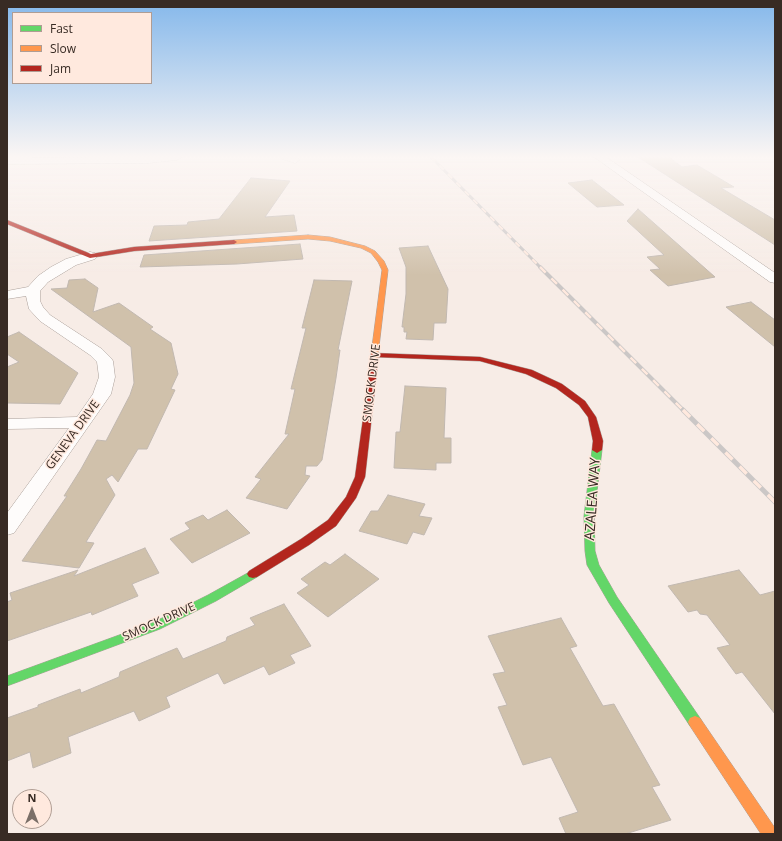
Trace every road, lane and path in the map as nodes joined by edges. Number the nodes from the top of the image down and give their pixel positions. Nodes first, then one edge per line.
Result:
1 (656, 196) edge
2 (7, 222) edge
3 (90, 256) junction
4 (775, 279) edge
5 (33, 291) junction
6 (7, 296) edge
7 (375, 355) junction
8 (82, 422) junction
9 (7, 424) edge
10 (7, 528) edge
11 (7, 681) edge
12 (770, 834) edge

1 - 4 street
2 - 3 street
3 - 5 street
3 - 7 street, SMOCK DRIVE
5 - 6 street
5 - 8 street, GENEVA DRIVE
7 - 11 street, SMOCK DRIVE
7 - 12 street, AZALEA WAY
8 - 9 street
8 - 10 street, GENEVA DRIVE

